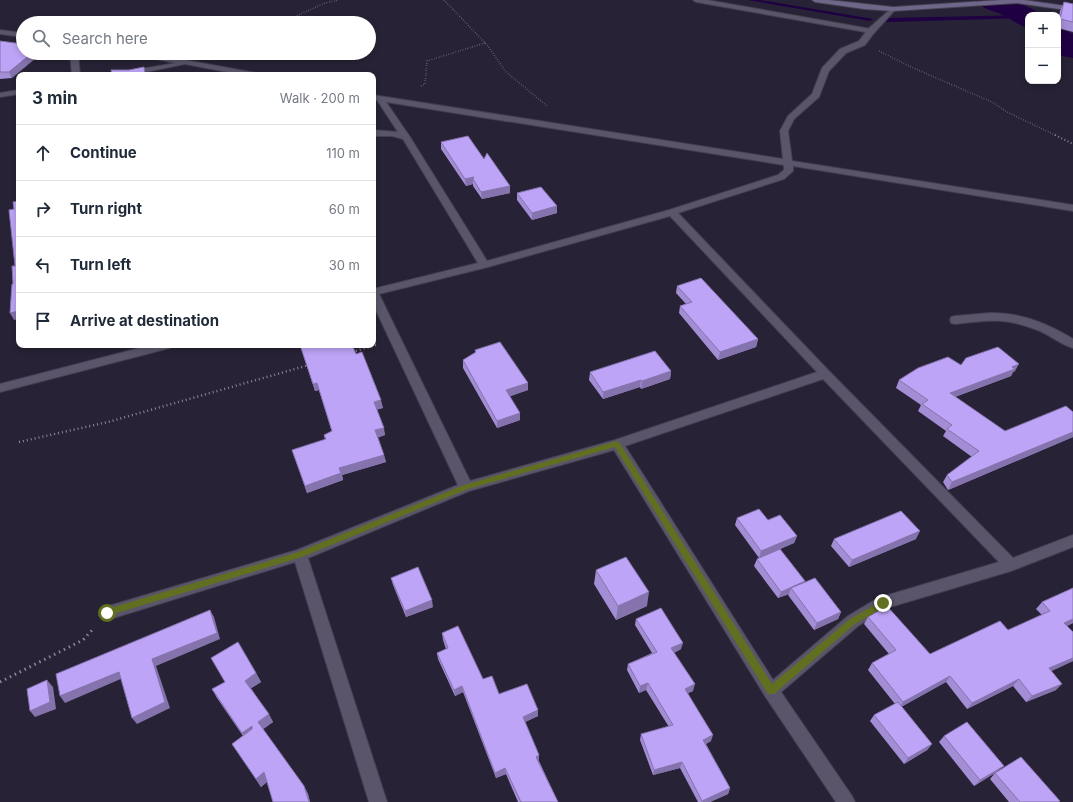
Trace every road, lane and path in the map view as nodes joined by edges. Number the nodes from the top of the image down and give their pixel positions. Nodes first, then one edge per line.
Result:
1 (339, 0) edge
2 (444, 0) edge
3 (696, 0) edge
4 (815, 0) edge
5 (892, 9) junction
6 (1073, 9) edge
7 (296, 16) edge
8 (871, 30) junction
9 (0, 32) edge
10 (16, 34) edge
11 (485, 43) junction
12 (862, 43) junction
13 (75, 60) edge
14 (174, 60) edge
15 (190, 63) junction
16 (76, 72) edge
17 (136, 72) edge
18 (240, 72) edge
19 (419, 86) dead end
20 (16, 92) edge
21 (0, 95) edge
22 (376, 97) edge
23 (561, 126) junction
24 (376, 133) edge
25 (406, 138) junction
26 (1073, 144) edge
27 (788, 162) junction
28 (1073, 208) edge
29 (672, 212) junction
30 (484, 265) junction
31 (376, 291) edge
32 (376, 298) edge
33 (955, 320) dead end
34 (395, 339) junction
35 (1073, 344) edge
36 (376, 345) edge
37 (154, 348) edge
38 (365, 348) edge
39 (345, 354) edge
40 (310, 365) edge
41 (825, 374) junction
42 (0, 388) edge
43 (19, 442) dead end
44 (617, 444) junction
45 (466, 487) junction
46 (1073, 541) edge
47 (300, 555) junction
48 (1011, 565) junction
49 (107, 613) joint
50 (0, 682) edge
51 (771, 691) junction
52 (378, 802) edge
53 (846, 802) edge

1 - 7 path
2 - 11 path
3 - 8 street
4 - 5 street
5 - 6 street
5 - 8 street
8 - 12 street
9 - 10 street
11 - 19 path
11 - 23 path
12 - 26 path
12 - 27 street
13 - 16 street
14 - 15 street
15 - 17 street
15 - 18 street
20 - 21 street
22 - 23 street
22 - 25 street
23 - 27 street
24 - 25 street
25 - 30 street
27 - 28 street
27 - 29 street
29 - 30 street
29 - 41 street
30 - 31 street
32 - 34 street
33 - 35 street
34 - 36 path
34 - 45 street
37 - 42 street
38 - 39 path
40 - 43 path
41 - 44 street
41 - 48 street
44 - 45 street
44 - 51 street
45 - 47 street
46 - 48 street
47 - 49 street
47 - 52 street
48 - 51 street
49 - 50 path
51 - 53 street

